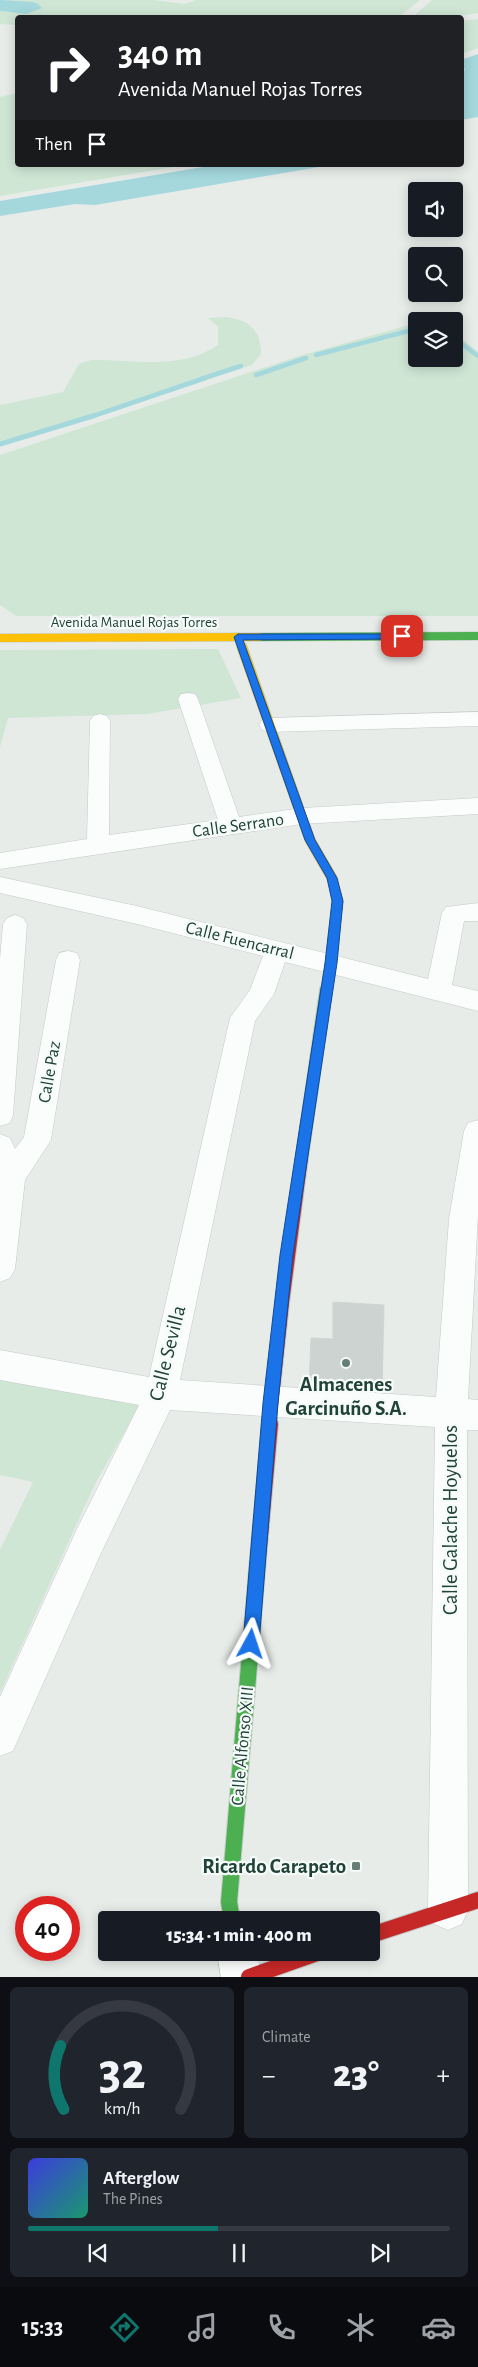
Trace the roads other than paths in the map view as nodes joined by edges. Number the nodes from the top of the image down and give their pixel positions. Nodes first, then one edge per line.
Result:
1 (0, 626) edge
2 (478, 626) edge
3 (478, 636) edge
4 (238, 637) junction
5 (0, 638) edge
6 (188, 699) dead end
7 (478, 719) edge
8 (100, 721) dead end
9 (269, 725) junction
10 (478, 806) edge
11 (302, 816) junction
12 (231, 826) junction
13 (98, 845) junction
14 (0, 861) edge
15 (0, 885) edge
16 (478, 912) edge
17 (15, 924) dead end
18 (277, 950) junction
19 (68, 960) dead end
20 (331, 963) junction
21 (438, 991) junction
22 (478, 1001) edge
23 (0, 1115) edge
24 (478, 1131) edge
25 (0, 1146) edge
26 (11, 1177) junction
27 (0, 1269) edge
28 (0, 1364) edge
29 (161, 1394) junction
30 (271, 1403) junction
31 (464, 1414) edge
32 (0, 1738) edge
33 (463, 1905) edge
34 (230, 1911) edge
35 (380, 1933) edge
36 (238, 1961) edge
37 (294, 1961) edge
38 (241, 1977) edge
39 (249, 1977) edge

1 - 2 street, Avenida Manuel Rojas Torres
3 - 4 street, Avenida Manuel Rojas Torres
4 - 5 street, Avenida Manuel Rojas Torres
4 - 9 street, Calle Alfonso XIII
6 - 12 street
7 - 9 street
8 - 13 street
9 - 11 street, Calle Alfonso XIII
10 - 11 street, Calle Serrano
11 - 12 street, Calle Serrano
11 - 20 street, Calle Alfonso XIII
12 - 13 street, Calle Serrano
13 - 14 street, Calle Serrano
15 - 18 street, Calle Fuencarral
16 - 21 street
17 - 23 street
18 - 20 street, Calle Fuencarral
18 - 29 street, Calle Sevilla
19 - 26 street, Calle Paz
20 - 21 street, Calle Fuencarral
20 - 30 street, Calle Alfonso XIII
21 - 22 street, Calle Fuencarral
24 - 31 street, Calle Galache Hoyuelos
25 - 26 street, Calle Paz
26 - 27 street, Calle Paz
28 - 29 street
29 - 30 street
29 - 32 street, Calle Sevilla
30 - 31 street
30 - 34 street, Calle Alfonso XIII
31 - 33 street, Calle Galache Hoyuelos
33 - 35 street
36 - 38 street
37 - 39 street

